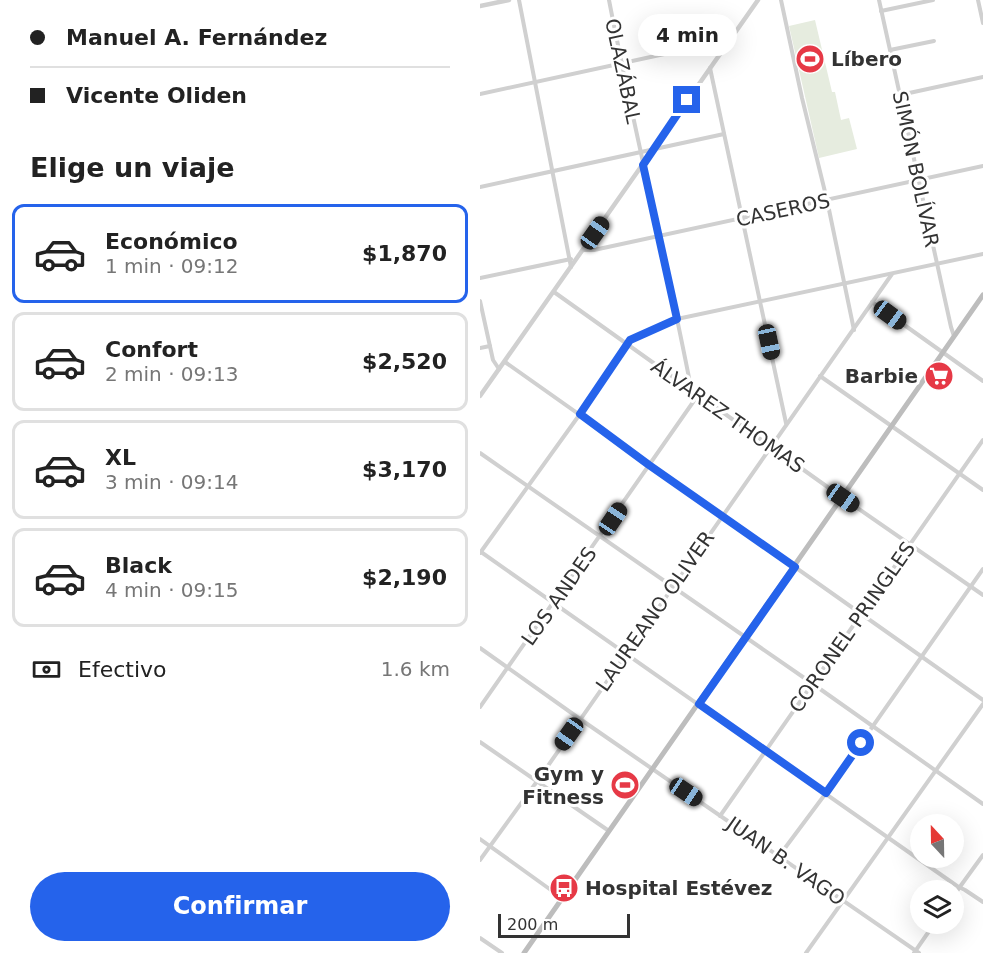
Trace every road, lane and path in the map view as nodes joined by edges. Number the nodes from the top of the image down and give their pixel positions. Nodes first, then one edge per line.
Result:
1 (509, 0) edge
2 (519, 0) edge
3 (609, 0) edge
4 (758, 0) edge
5 (781, 0) edge
6 (879, 0) edge
7 (933, 0) edge
8 (978, 0) edge
9 (480, 6) edge
10 (881, 11) junction
11 (983, 23) edge
12 (934, 41) dead end
13 (692, 48) dead end
14 (890, 50) junction
15 (621, 64) junction
16 (710, 67) junction
17 (983, 76) edge
18 (535, 83) junction
19 (480, 94) edge
20 (900, 95) junction
21 (724, 134) junction
22 (653, 150) junction
23 (640, 153) junction
24 (643, 165) junction
25 (983, 166) edge
26 (553, 171) junction
27 (918, 180) junction
28 (480, 187) edge
29 (827, 200) junction
30 (743, 219) junction
31 (658, 237) junction
32 (584, 250) junction
33 (983, 254) edge
34 (577, 258) junction
35 (570, 260) junction
36 (937, 264) junction
37 (571, 267) junction
38 (892, 274) junction
39 (480, 278) edge
40 (844, 283) junction
41 (554, 292) junction
42 (983, 295) edge
43 (480, 301) edge
44 (760, 302) junction
45 (872, 302) junction
46 (677, 319) junction
47 (854, 330) junction
48 (954, 337) junction
49 (627, 344) junction
50 (490, 346) junction
51 (480, 348) edge
52 (943, 353) junction
53 (505, 362) junction
54 (499, 369) junction
55 (820, 376) junction
56 (983, 381) edge
57 (691, 388) junction
58 (699, 395) junction
59 (480, 396) edge
60 (580, 414) junction
61 (786, 423) junction
62 (892, 427) junction
63 (983, 440) edge
64 (771, 446) junction
65 (480, 453) edge
66 (649, 465) junction
67 (959, 473) junction
68 (528, 487) junction
69 (983, 490) edge
70 (843, 498) junction
71 (722, 515) junction
72 (600, 536) junction
73 (910, 544) junction
74 (480, 553) edge
75 (795, 567) junction
76 (983, 569) edge
77 (673, 586) junction
78 (971, 586) junction
79 (983, 595) edge
80 (553, 603) junction
81 (862, 614) junction
82 (745, 637) junction
83 (480, 648) edge
84 (626, 654) junction
85 (922, 657) junction
86 (507, 668) junction
87 (813, 684) junction
88 (983, 700) edge
89 (699, 704) junction
90 (983, 704) edge
91 (480, 708) edge
92 (580, 719) junction
93 (873, 726) junction
94 (480, 742) edge
95 (765, 751) junction
96 (652, 769) junction
97 (937, 771) junction
98 (536, 782) junction
99 (826, 793) junction
100 (983, 804) edge
101 (720, 816) junction
102 (609, 831) junction
103 (888, 838) junction
104 (480, 839) edge
105 (490, 846) junction
106 (983, 855) edge
107 (779, 856) junction
108 (480, 860) edge
109 (950, 880) edge
110 (964, 881) edge
111 (964, 889) edge
112 (563, 898) junction
113 (843, 900) junction
114 (983, 902) edge
115 (928, 934) edge
116 (480, 938) edge
117 (916, 952) edge
118 (502, 953) edge
119 (524, 953) edge
120 (806, 953) edge

1 - 9 street
2 - 18 street
3 - 15 street, OLAZÁBAL
4 - 16 street
5 - 29 street
6 - 10 street, SIMÓN BOLÍVAR
7 - 10 street
8 - 11 street
10 - 14 street, SIMÓN BOLÍVAR
12 - 14 street
13 - 15 street
14 - 20 street, SIMÓN BOLÍVAR
15 - 18 street
15 - 23 street, OLAZÁBAL
16 - 21 street
16 - 22 street
17 - 20 street
18 - 19 street
18 - 26 street
20 - 27 street, SIMÓN BOLÍVAR
21 - 22 street
21 - 30 street
22 - 23 street
22 - 24 street
23 - 24 street, OLAZÁBAL
23 - 26 street
24 - 31 street, OLAZÁBAL
24 - 32 street
25 - 27 street, CASEROS
26 - 28 street
26 - 35 street
27 - 29 street, CASEROS
27 - 36 street, SIMÓN BOLÍVAR
29 - 30 street, CASEROS
29 - 40 street
30 - 31 street, CASEROS
30 - 44 street
31 - 32 street, CASEROS
31 - 46 street, OLAZÁBAL
32 - 34 street
33 - 36 street
34 - 35 street
34 - 37 street
35 - 37 street
35 - 39 street
36 - 38 street
36 - 48 street, SIMÓN BOLÍVAR
37 - 41 street
38 - 40 street
38 - 45 street, LAUREANO OLIVER
40 - 44 street
40 - 47 street
41 - 49 street, ÁLVAREZ THOMAS
41 - 53 street
42 - 48 main road
43 - 50 street
44 - 46 street
44 - 61 street
45 - 47 street, LAUREANO OLIVER
45 - 52 street
46 - 49 street
46 - 57 street, OLAZÁBAL
47 - 55 street, LAUREANO OLIVER
48 - 52 main road
49 - 57 street, ÁLVAREZ THOMAS
49 - 60 street
50 - 51 street
50 - 54 street
52 - 56 street
52 - 62 main road
53 - 54 street
53 - 60 street
54 - 59 street
55 - 61 street, LAUREANO OLIVER
55 - 62 street
57 - 58 street, ÁLVAREZ THOMAS
58 - 64 street, ÁLVAREZ THOMAS
58 - 66 street, LOS ANDES
60 - 66 street
60 - 68 street
61 - 64 street, LAUREANO OLIVER
62 - 67 street
62 - 70 main road
63 - 67 street, CORONEL PRINGLES
64 - 70 street, ÁLVAREZ THOMAS
64 - 71 street, LAUREANO OLIVER
65 - 68 street
66 - 71 street
66 - 72 street, LOS ANDES
67 - 69 street
67 - 73 street, CORONEL PRINGLES
68 - 72 street
68 - 74 street
70 - 73 street, ÁLVAREZ THOMAS
70 - 75 main road
71 - 75 street
71 - 77 street, LAUREANO OLIVER
72 - 77 street
72 - 80 street, LOS ANDES
73 - 78 street, ÁLVAREZ THOMAS
73 - 81 street, CORONEL PRINGLES
74 - 80 street
75 - 81 street
75 - 82 main road
76 - 78 street
77 - 82 street
77 - 84 street, LAUREANO OLIVER
78 - 79 street, ÁLVAREZ THOMAS
78 - 85 street
80 - 84 street
80 - 86 street, LOS ANDES
81 - 85 street
81 - 87 street, CORONEL PRINGLES
82 - 87 street
82 - 89 main road
83 - 86 street, JUAN B. VAGO
84 - 89 street
84 - 92 street, LAUREANO OLIVER
85 - 88 street
85 - 93 street
86 - 91 street, LOS ANDES
86 - 92 street, JUAN B. VAGO
87 - 93 street
87 - 95 street, CORONEL PRINGLES
89 - 95 street
89 - 96 main road
90 - 97 street
92 - 96 street, JUAN B. VAGO
92 - 98 street, LAUREANO OLIVER
93 - 97 street
93 - 99 street
94 - 98 street
95 - 99 street
95 - 101 street, CORONEL PRINGLES
96 - 101 street, JUAN B. VAGO
96 - 102 main road
97 - 100 street
97 - 103 street
98 - 102 street
98 - 105 street, LAUREANO OLIVER
99 - 103 street
99 - 107 street
101 - 107 street, JUAN B. VAGO
102 - 112 main road
103 - 109 street
103 - 113 street
104 - 105 street
105 - 108 street, LAUREANO OLIVER
105 - 112 street
106 - 110 street
107 - 113 street, JUAN B. VAGO
111 - 114 street
112 - 119 main road
113 - 117 street, JUAN B. VAGO
113 - 120 street
115 - 117 street
116 - 118 street

